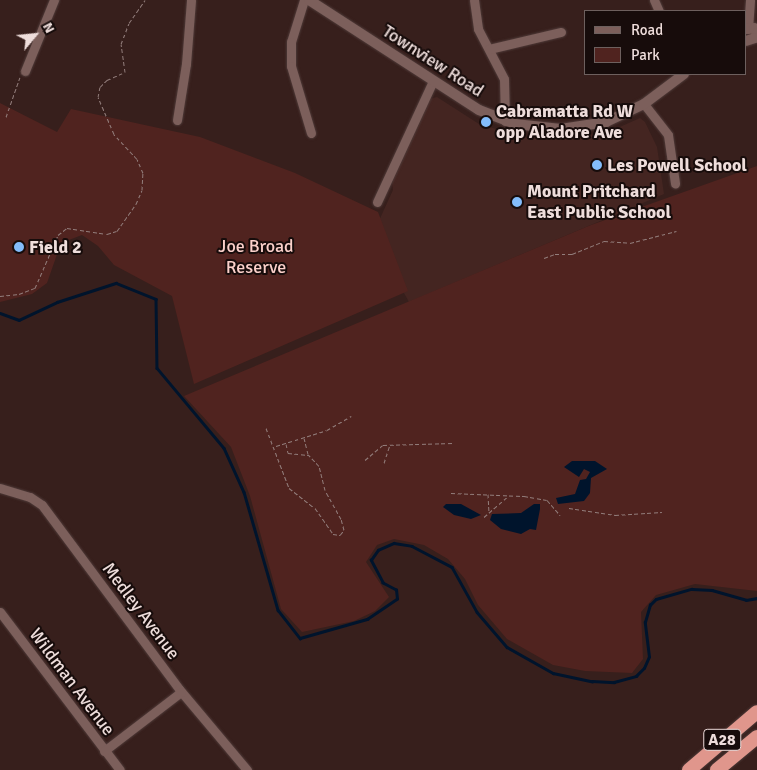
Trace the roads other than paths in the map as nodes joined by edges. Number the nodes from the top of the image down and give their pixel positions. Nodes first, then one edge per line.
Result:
1 (54, 0) edge
2 (191, 0) edge
3 (304, 0) edge
4 (309, 0) edge
5 (474, 0) edge
6 (750, 0) edge
7 (752, 31) edge
8 (561, 32) dead end
9 (747, 41) edge
10 (489, 48) junction
11 (25, 71) road end
12 (683, 75) edge
13 (433, 81) junction
14 (644, 104) junction
15 (177, 120) dead end
16 (505, 121) junction
17 (311, 133) dead end
18 (674, 182) dead end
19 (377, 202) dead end
20 (0, 488) edge
21 (0, 612) edge
22 (181, 692) junction
23 (757, 712) edge
24 (757, 737) edge
25 (104, 750) junction
26 (120, 770) edge
27 (247, 770) edge
28 (690, 770) edge
29 (717, 770) edge

1 - 11 street
2 - 15 street
3 - 17 street
4 - 13 street, Townview Road
5 - 10 street
6 - 7 street
7 - 9 street
8 - 10 street
10 - 16 street
12 - 14 street, Townview Road
13 - 16 street, Townview Road
13 - 19 street
14 - 16 street, Townview Road
14 - 18 street
20 - 22 street, Medley Avenue
21 - 25 street, Wildman Avenue
22 - 25 street
22 - 27 street, Medley Avenue
23 - 28 highway, A28
24 - 29 highway, A28
25 - 26 street, Wildman Avenue

